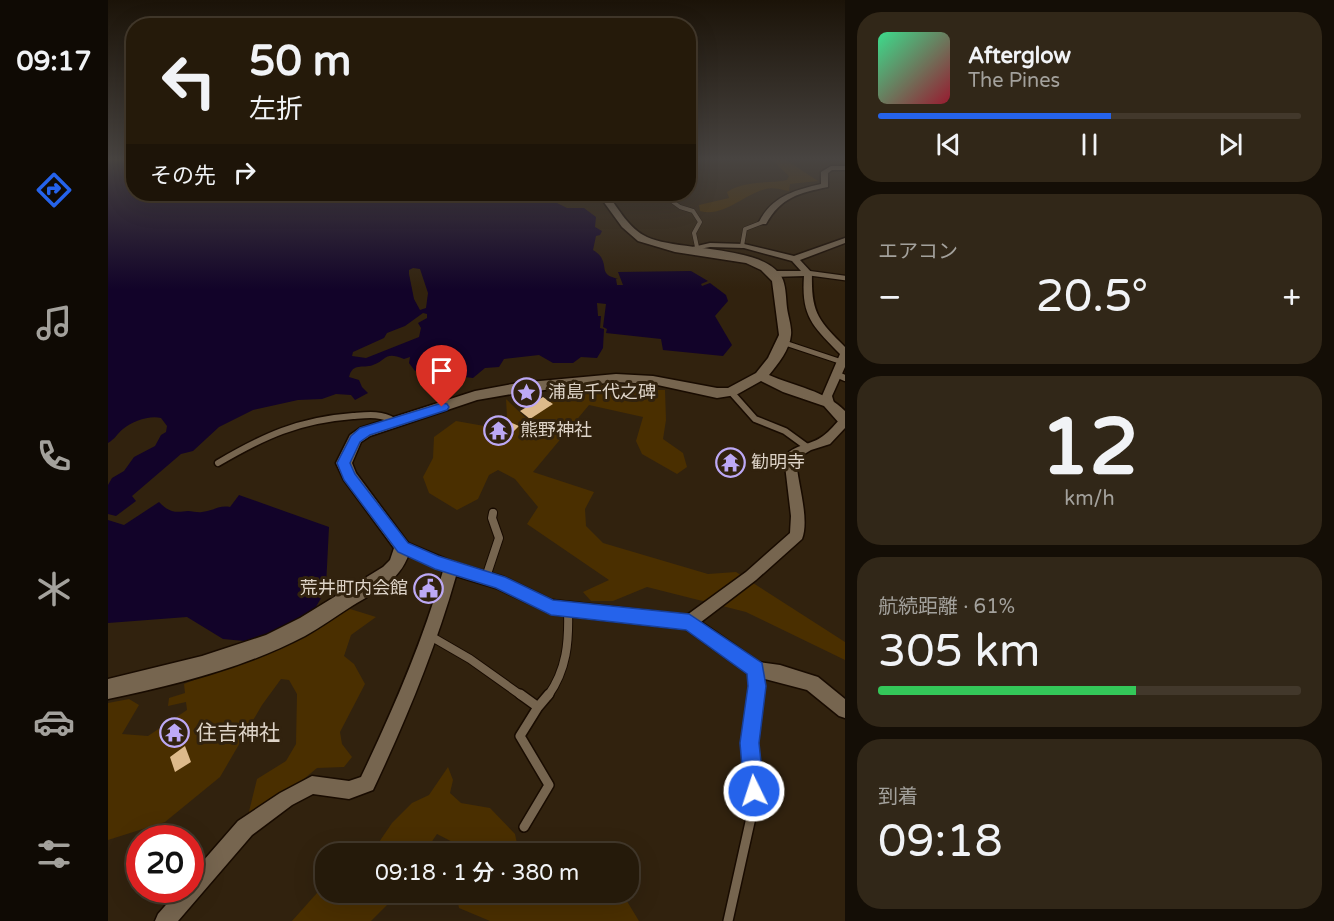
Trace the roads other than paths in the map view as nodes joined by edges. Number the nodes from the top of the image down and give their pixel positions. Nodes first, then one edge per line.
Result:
1 (611, 203) edge
2 (674, 203) edge
3 (777, 203) edge
4 (763, 222) joint
5 (845, 240) edge
6 (742, 246) junction
7 (692, 248) junction
8 (795, 259) junction
9 (808, 273) junction
10 (772, 274) junction
11 (845, 278) edge
12 (782, 342) junction
13 (844, 354) edge
14 (761, 376) junction
15 (841, 376) edge
16 (731, 392) junction
17 (829, 403) junction
18 (845, 421) edge
19 (394, 422) junction
20 (807, 447) junction
21 (218, 463) dead end
22 (493, 512) dead end
23 (403, 548) junction
24 (451, 568) junction
25 (486, 577) junction
26 (568, 610) junction
27 (689, 622) junction
28 (432, 637) junction
29 (756, 669) junction
30 (108, 689) edge
31 (538, 707) junction
32 (845, 710) edge
33 (524, 827) dead end
34 (165, 921) edge
35 (728, 921) edge

1 - 7 street
2 - 7 lane
3 - 4 street
4 - 6 lane
5 - 8 street
6 - 7 street
6 - 8 street
7 - 10 street
8 - 9 street
9 - 10 street
9 - 11 lane
9 - 13 street
10 - 12 street
12 - 13 lane
12 - 14 street
13 - 15 street
14 - 16 street
14 - 17 street
15 - 17 street
16 - 19 street
16 - 20 lane
17 - 18 street
18 - 20 street
19 - 21 lane
19 - 23 street
20 - 27 street
22 - 25 lane
23 - 24 street
23 - 30 street
24 - 25 street
24 - 28 street
25 - 26 street
26 - 27 street
26 - 31 lane
27 - 29 street
28 - 31 lane
28 - 34 street
29 - 32 street
29 - 35 lane
31 - 33 lane

